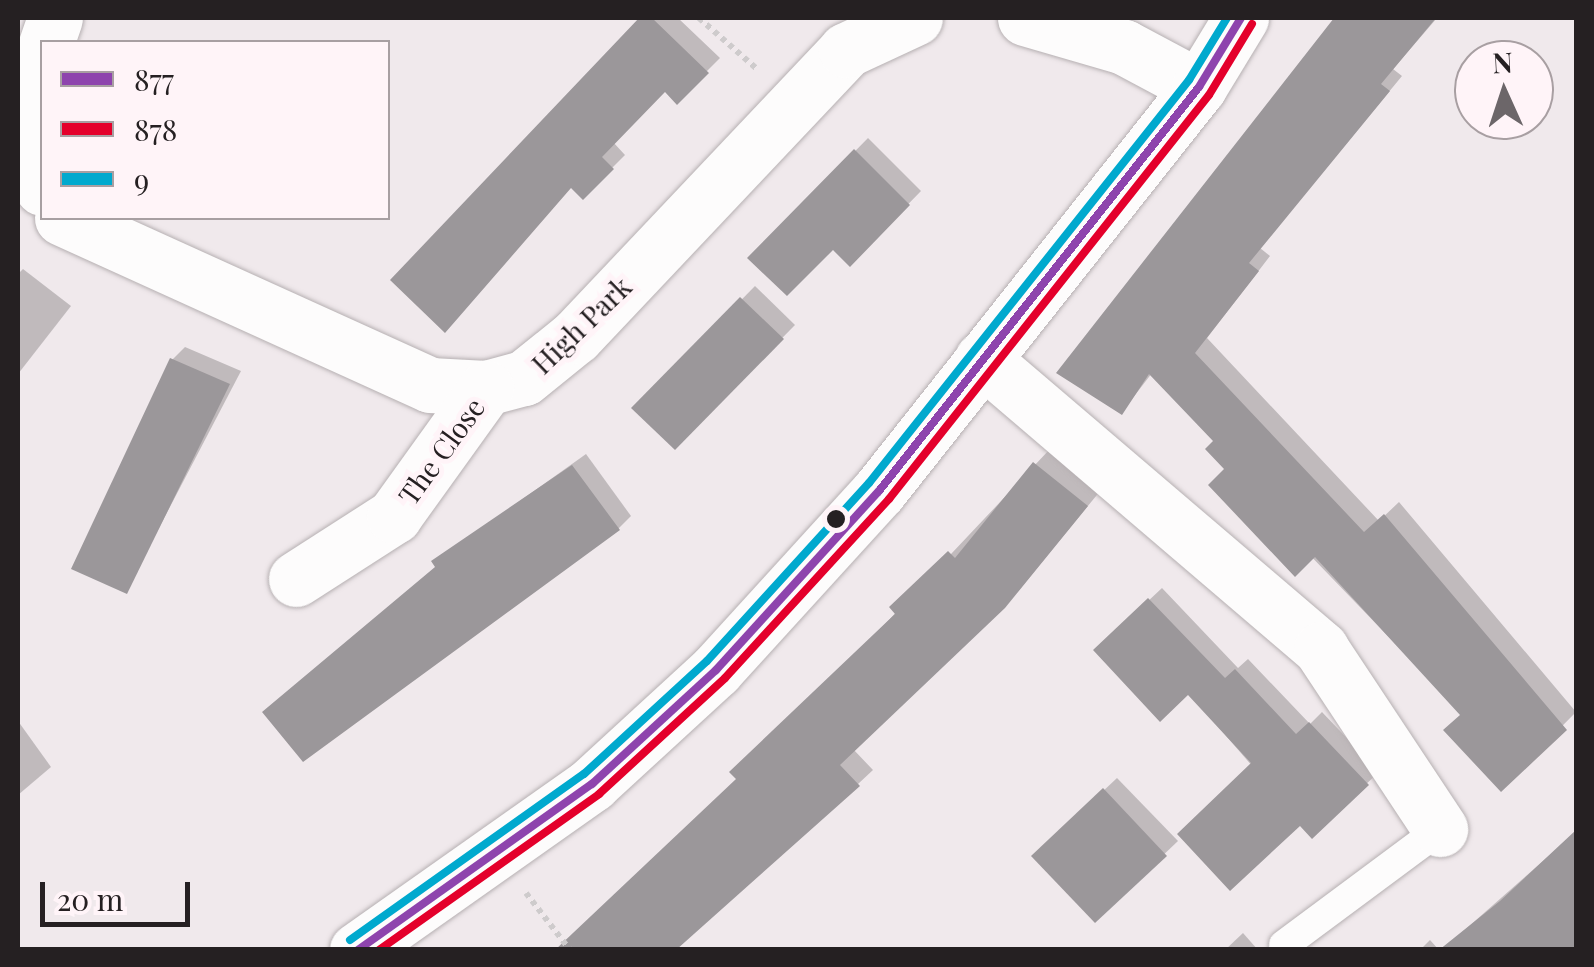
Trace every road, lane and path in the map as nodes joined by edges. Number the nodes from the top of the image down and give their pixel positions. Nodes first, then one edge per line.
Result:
1 (915, 18) edge
2 (1025, 18) edge
3 (1242, 18) edge
4 (40, 60) edge
5 (1199, 87) junction
6 (40, 179) edge
7 (66, 220) edge
8 (982, 359) junction
9 (486, 388) junction
10 (296, 578) dead end
11 (1440, 829) joint
12 (1284, 946) dead end
13 (357, 950) edge

1 - 9 main road, High Park
2 - 5 main road
3 - 5 main road
4 - 6 main road
5 - 8 main road
7 - 9 main road, High Park
8 - 11 main road
8 - 13 main road
9 - 10 main road, The Close
11 - 12 lane

